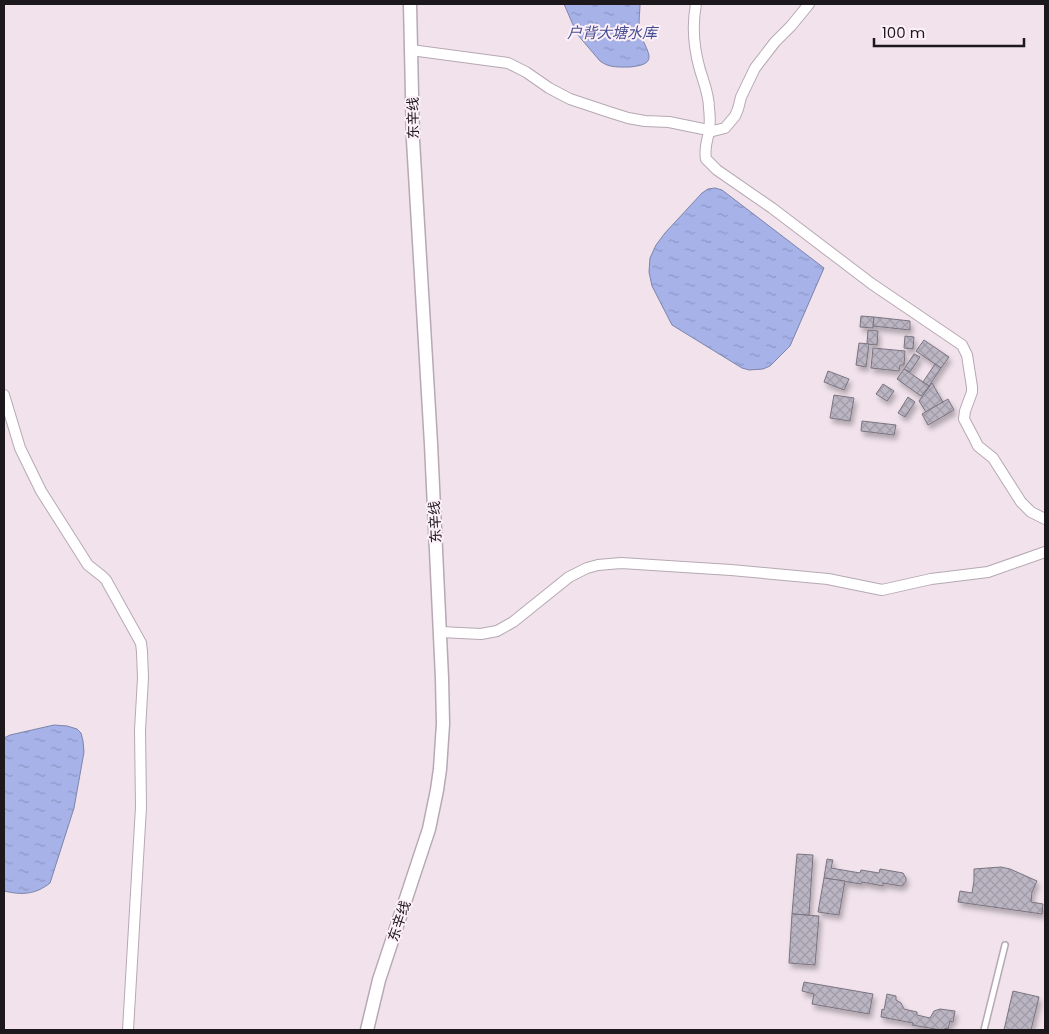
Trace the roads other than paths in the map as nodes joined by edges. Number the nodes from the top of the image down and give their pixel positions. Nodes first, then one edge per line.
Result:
1 (410, 4) edge
2 (696, 4) edge
3 (809, 4) edge
4 (411, 50) junction
5 (709, 130) junction
6 (4, 395) edge
7 (1045, 519) edge
8 (1045, 552) edge
9 (440, 632) junction
10 (1006, 945) dead end
11 (128, 1030) edge
12 (367, 1030) edge
13 (984, 1030) edge

1 - 4 street, 东辛线
2 - 5 street
3 - 5 street
4 - 5 street
4 - 9 street, 东辛线
5 - 7 street
6 - 11 street
8 - 9 street
9 - 12 street, 东辛线
10 - 13 lane

